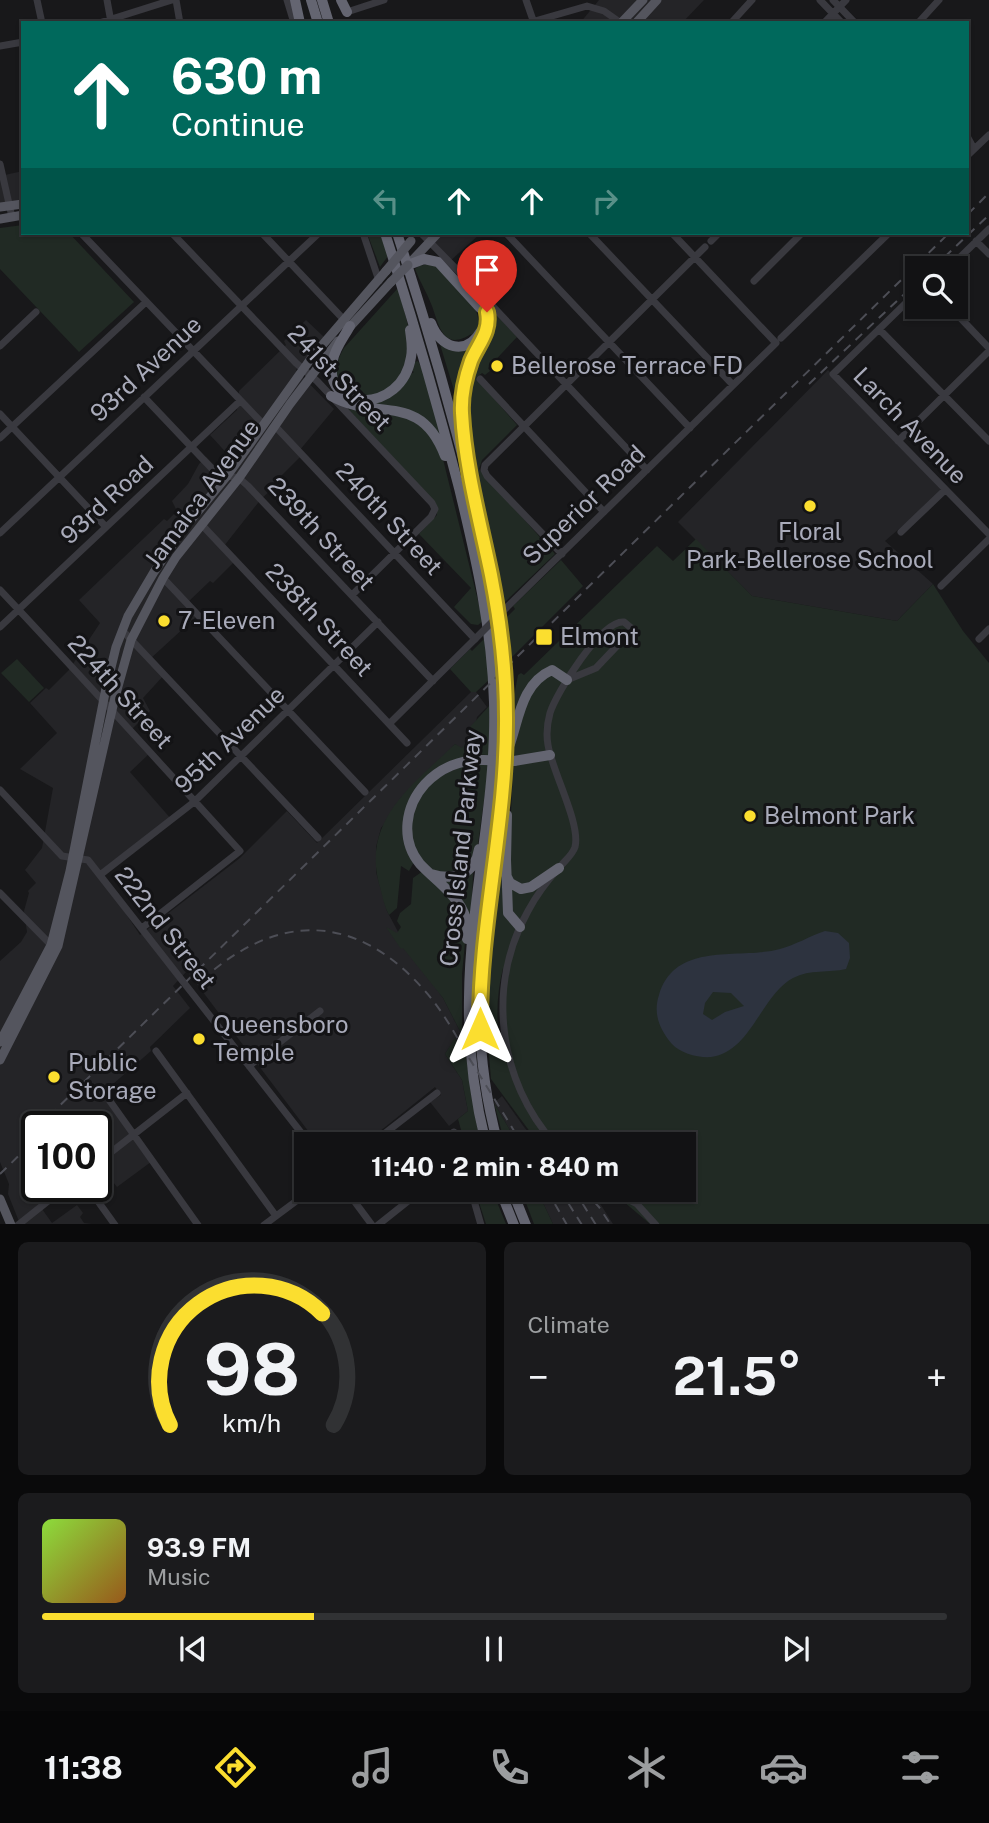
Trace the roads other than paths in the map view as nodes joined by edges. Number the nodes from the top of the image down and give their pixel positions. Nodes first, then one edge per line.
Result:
1 (37, 0) edge
2 (107, 0) edge
3 (174, 0) edge
4 (287, 0) edge
5 (295, 0) edge
6 (311, 0) edge
7 (322, 0) edge
8 (342, 0) edge
9 (384, 0) edge
10 (526, 0) edge
11 (643, 0) edge
12 (657, 0) edge
13 (752, 0) edge
14 (820, 0) edge
15 (833, 0) edge
16 (846, 0) edge
17 (939, 0) edge
18 (839, 7) junction
19 (833, 13) junction
20 (349, 17) edge
21 (42, 21) edge
22 (111, 21) edge
23 (179, 21) edge
24 (293, 21) edge
25 (300, 21) edge
26 (317, 21) edge
27 (328, 21) edge
28 (532, 21) edge
29 (535, 21) edge
30 (618, 21) edge
31 (623, 21) edge
32 (638, 21) edge
33 (732, 21) edge
34 (826, 21) edge
35 (840, 21) edge
36 (853, 21) edge
37 (920, 21) edge
38 (21, 42) edge
39 (0, 46) edge
40 (989, 135) edge
41 (970, 150) edge
42 (0, 164) edge
43 (4, 207) edge
44 (21, 215) edge
45 (12, 217) junction
46 (0, 219) edge
47 (989, 229) edge
48 (83, 235) edge
49 (174, 235) edge
50 (264, 235) edge
51 (317, 235) edge
52 (362, 235) edge
53 (386, 235) edge
54 (398, 235) edge
55 (417, 235) edge
56 (422, 235) edge
57 (436, 235) edge
58 (508, 235) edge
59 (591, 235) edge
60 (674, 235) edge
61 (717, 235) edge
62 (800, 235) edge
63 (887, 235) edge
64 (430, 241) junction
65 (976, 241) junction
66 (989, 254) edge
67 (961, 256) edge
68 (695, 257) junction
69 (289, 261) junction
70 (413, 261) junction
71 (466, 278) junction
72 (379, 281) junction
73 (754, 281) dead end
74 (415, 289) junction
75 (652, 300) junction
76 (146, 302) junction
77 (905, 304) edge
78 (242, 306) junction
79 (408, 306) junction
80 (36, 312) dead end
81 (960, 319) edge
82 (347, 323) junction
83 (879, 329) junction
84 (779, 341) junction
85 (609, 342) junction
86 (0, 346) edge
87 (989, 350) edge
88 (193, 352) junction
89 (307, 373) junction
90 (480, 379) dead end
91 (566, 384) junction
92 (733, 385) junction
93 (944, 395) junction
94 (331, 396) junction
95 (144, 397) junction
96 (240, 401) junction
97 (0, 414) edge
98 (264, 425) junction
99 (275, 426) junction
100 (524, 426) junction
101 (12, 427) junction
102 (691, 428) junction
103 (0, 438) edge
104 (898, 441) junction
105 (989, 441) edge
106 (191, 447) junction
107 (648, 470) junction
108 (227, 476) junction
109 (60, 477) junction
110 (239, 478) junction
111 (945, 490) junction
112 (471, 491) junction
113 (464, 510) junction
114 (604, 512) junction
115 (201, 524) junction
116 (106, 527) junction
117 (901, 532) dead end
118 (0, 533) edge
119 (989, 536) edge
120 (395, 553) junction
121 (562, 554) junction
122 (163, 578) junction
123 (941, 586) dead end
124 (0, 590) edge
125 (352, 595) junction
126 (19, 609) junction
127 (378, 622) junction
128 (0, 627) edge
129 (989, 629) edge
130 (122, 630) junction
131 (475, 639) junction
132 (979, 639) dead end
133 (131, 640) junction
134 (583, 655) junction
135 (335, 665) junction
136 (592, 670) junction
137 (568, 680) junction
138 (433, 681) junction
139 (103, 700) junction
140 (288, 711) junction
141 (112, 712) junction
142 (390, 723) junction
143 (407, 743) dead end
144 (550, 755) junction
145 (242, 757) junction
146 (509, 758) junction
147 (504, 781) junction
148 (0, 790) edge
149 (365, 792) dead end
150 (194, 802) junction
151 (487, 827) junction
152 (318, 838) dead end
153 (76, 858) junction
154 (559, 868) junction
155 (431, 874) junction
156 (100, 875) junction
157 (506, 875) junction
158 (0, 893) edge
159 (7, 900) junction
160 (0, 907) edge
161 (520, 927) junction
162 (142, 928) junction
163 (54, 948) junction
164 (469, 980) junction
165 (320, 1011) dead end
166 (3, 1041) edge
167 (156, 1051) dead end
168 (0, 1060) edge
169 (249, 1066) junction
170 (187, 1093) junction
171 (437, 1093) dead end
172 (107, 1097) dead end
173 (301, 1132) edge
174 (387, 1132) edge
175 (483, 1132) edge
176 (495, 1132) edge
177 (547, 1132) edge
178 (134, 1134) junction
179 (112, 1151) edge
180 (0, 1199) edge
181 (46, 1202) edge
182 (99, 1202) edge
183 (295, 1202) edge
184 (356, 1202) edge
185 (405, 1202) edge
186 (475, 1202) edge
187 (507, 1202) edge
188 (512, 1202) edge
189 (633, 1202) edge
190 (276, 1216) junction
191 (10, 1224) edge
192 (18, 1224) edge
193 (115, 1224) edge
194 (198, 1224) edge
195 (264, 1224) edge
196 (375, 1224) edge
197 (481, 1224) edge
198 (511, 1224) edge
199 (526, 1224) edge
200 (656, 1224) edge

1 - 21 street
2 - 22 street
3 - 22 street
3 - 23 street
4 - 24 street
5 - 25 highway
6 - 26 highway
7 - 27 highway
8 - 20 highway
9 - 20 street
10 - 28 street
11 - 31 main road
12 - 32 main road
13 - 33 street
14 - 19 street
15 - 18 street
16 - 18 street
17 - 37 street
18 - 19 street
18 - 36 street
19 - 34 street
19 - 35 street
29 - 30 street
38 - 39 street
40 - 41 street
42 - 43 street
43 - 45 street
44 - 45 main road
45 - 46 main road
47 - 65 street
48 - 76 street
49 - 78 street, 241st Street
50 - 69 street
51 - 69 street, 93rd Avenue
52 - 72 street
53 - 79 highway, Cross Island Parkway
54 - 74 highway, Cross Island Parkway
55 - 72 main road, Jamaica Avenue, bridge
56 - 64 street
57 - 64 main road, Jamaica Avenue
58 - 85 street
59 - 75 street
60 - 68 street
61 - 68 street
62 - 73 street
63 - 84 street, Superior Road
64 - 70 main road, Jamaica Avenue
64 - 71 street
65 - 66 street
65 - 67 street
68 - 75 street
68 - 84 street
69 - 78 street, 93rd Avenue
69 - 82 street
70 - 74 highway
70 - 82 main road, Jamaica Avenue, bridge
71 - 91 street
71 - 112 highway
72 - 82 main road, Jamaica Avenue
74 - 112 highway, Cross Island Parkway
75 - 85 street
75 - 92 street
76 - 88 street
76 - 101 street
77 - 83 street
78 - 88 street, 93rd Avenue
78 - 89 street, 241st Street
79 - 82 highway
79 - 113 highway, Cross Island Parkway
80 - 86 street
81 - 87 street
82 - 89 main road, Jamaica Avenue
83 - 93 street
83 - 104 street, Larch Avenue
84 - 92 street, Superior Road
85 - 91 street
85 - 102 street
87 - 93 street
88 - 95 street, 93rd Avenue
88 - 96 street
89 - 94 street, 241st Street
89 - 98 main road, Jamaica Avenue
89 - 99 main road, Jamaica Avenue
90 - 100 street
91 - 100 street
91 - 107 street
92 - 102 street, Superior Road
93 - 104 street
93 - 105 street
94 - 113 highway
94 - 120 street, 241st Street
95 - 106 street, 239th Street
95 - 109 street, 93rd Avenue
96 - 98 street
96 - 106 street, 93rd Road
97 - 101 street
98 - 108 main road, Jamaica Avenue
99 - 110 main road, Jamaica Avenue
99 - 120 street, 240th Street
100 - 114 street
100 - 121 street
101 - 103 street
101 - 109 street
102 - 107 street, Superior Road
104 - 111 street, Larch Avenue
106 - 108 street, 239th Street
106 - 116 street, 93rd Road
107 - 114 street, Superior Road
108 - 110 street, 239th Street
108 - 130 main road, Jamaica Avenue
109 - 116 street
109 - 118 street, 93rd Avenue
110 - 115 main road, Jamaica Avenue
110 - 125 street, 239th Street
111 - 117 street
111 - 119 street, Larch Avenue
112 - 146 highway, Cross Island Parkway
113 - 151 highway, Cross Island Parkway
114 - 121 street, Superior Road
115 - 122 main road, Jamaica Avenue
115 - 135 street, 238th Street
116 - 126 street, 93rd Road
119 - 123 street
120 - 125 street
120 - 131 street, 240th Street
121 - 131 street, Superior Road, bridge
122 - 133 main road, Jamaica Avenue
122 - 140 street
124 - 126 street, 224th Street
125 - 127 street, 239th Street
126 - 128 street, 93rd Road
126 - 139 street, 224th Street
127 - 135 street, 95th Avenue
127 - 138 street, 239th Street
129 - 132 street
130 - 133 street
130 - 139 main road, Jamaica Avenue
131 - 138 street, Superior Road
133 - 141 main road, Jamaica Avenue
133 - 145 street
134 - 136 street
134 - 136 street
134 - 137 street
135 - 140 street, 95th Avenue
135 - 142 street, 238th Street
136 - 137 street
137 - 144 street
137 - 146 highway
138 - 142 street, Superior Road
139 - 141 street, 224th Street
139 - 153 main road, Jamaica Avenue
140 - 145 street, 95th Avenue
140 - 149 street
141 - 150 street, 224th Street
141 - 153 main road, Jamaica Avenue
142 - 143 street, 238th Street
144 - 146 highway
144 - 154 street
145 - 150 street, 95th Avenue
145 - 152 street
146 - 147 highway, Cross Island Parkway
146 - 155 highway, bridge
147 - 157 highway
147 - 176 highway, Cross Island Parkway
148 - 153 street, 222nd Street
150 - 156 street, 95th Avenue
150 - 162 street, 224th Street
151 - 155 highway
151 - 164 highway, Cross Island Parkway
153 - 156 street, 222nd Street
153 - 163 main road, Jamaica Avenue
154 - 157 highway
154 - 161 street
155 - 164 highway
156 - 162 street, 222nd Street
157 - 161 highway
158 - 159 street
159 - 160 street
159 - 163 street
161 - 177 street
162 - 169 street, 222nd Street
163 - 166 main road, Jamaica Avenue
164 - 175 highway, Cross Island Parkway
165 - 169 street
166 - 168 main road, Jamaica Avenue
167 - 170 street
169 - 173 street, 222nd Street
170 - 178 street
170 - 190 street
171 - 174 street
172 - 178 street
178 - 179 street
178 - 194 street
180 - 191 main road
181 - 192 street
182 - 193 street
183 - 190 street
184 - 196 street
185 - 196 street
186 - 197 street
187 - 198 highway
188 - 199 highway
189 - 200 street
190 - 195 street

